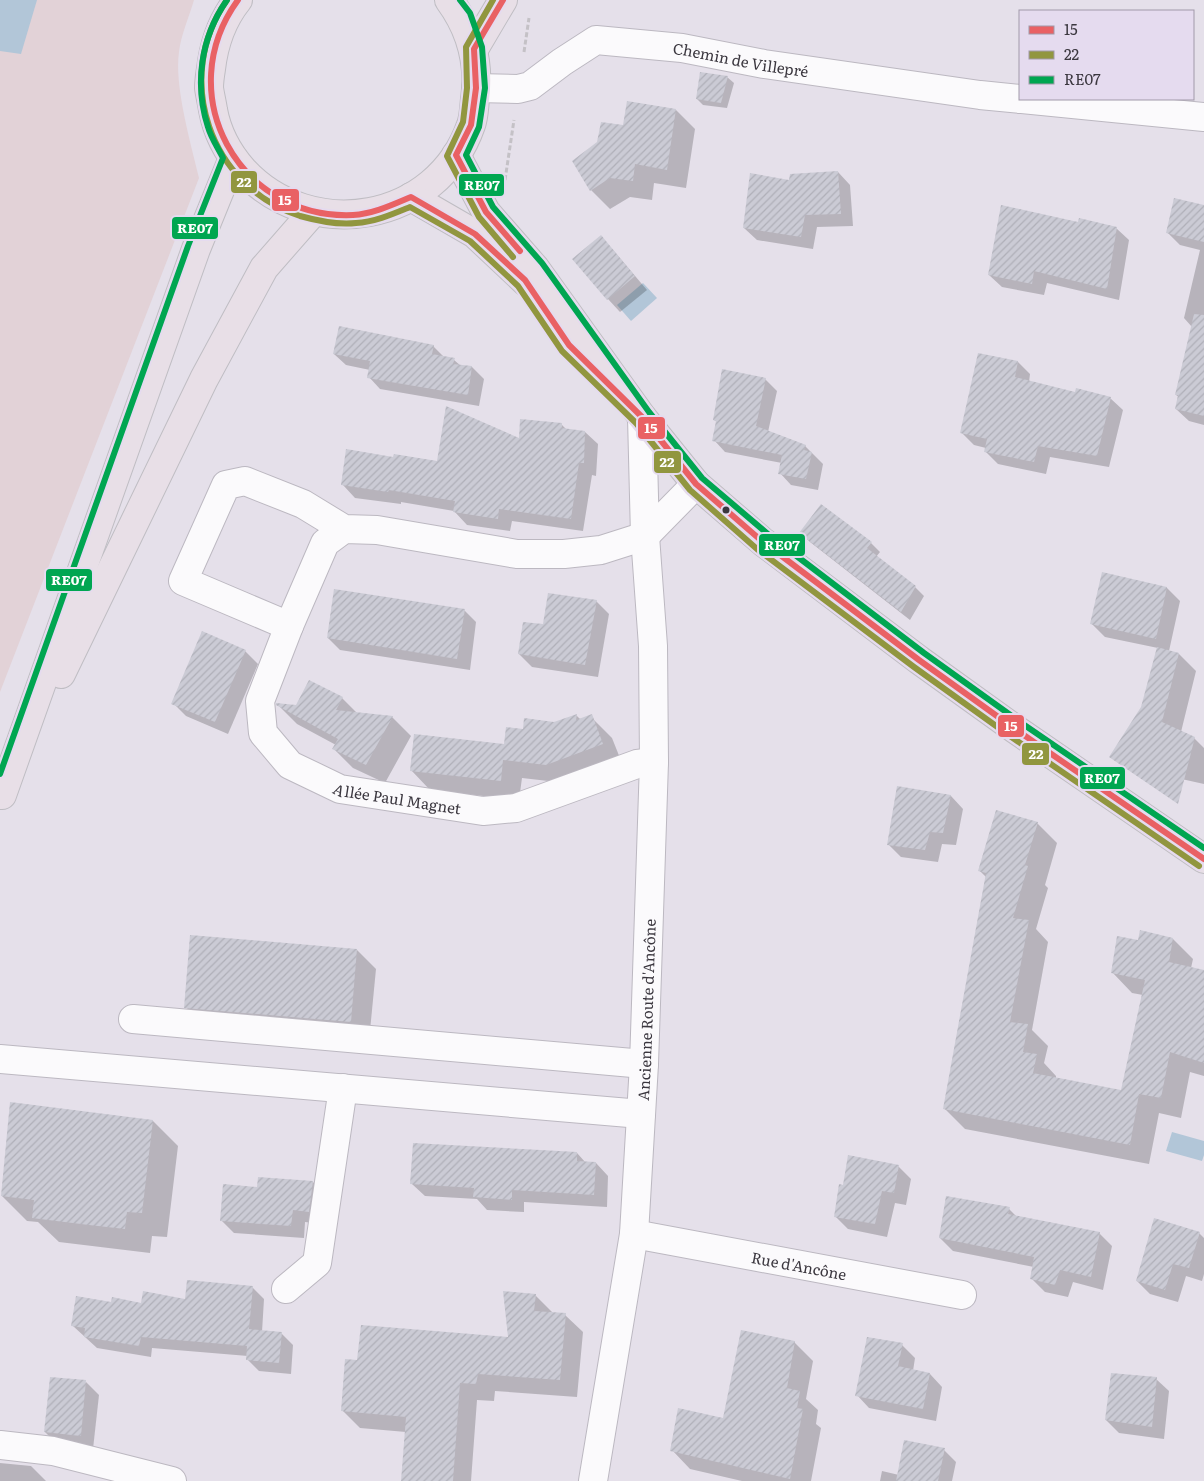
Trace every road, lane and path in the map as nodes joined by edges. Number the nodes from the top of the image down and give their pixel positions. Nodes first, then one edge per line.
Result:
1 (450, 0) edge
2 (503, 0) edge
3 (231, 4) edge
4 (474, 49) junction
5 (476, 88) junction
6 (1019, 99) edge
7 (1031, 100) edge
8 (1204, 117) edge
9 (456, 155) junction
10 (233, 158) junction
11 (411, 197) junction
12 (313, 212) junction
13 (642, 417) junction
14 (696, 484) junction
15 (344, 529) junction
16 (645, 536) junction
17 (289, 626) junction
18 (654, 762) junction
19 (1, 798) edge
20 (1204, 859) edge
21 (134, 1019) dead end
22 (0, 1059) edge
23 (644, 1064) junction
24 (343, 1088) junction
25 (641, 1114) junction
26 (634, 1234) junction
27 (286, 1289) dead end
28 (962, 1295) dead end
29 (0, 1445) edge
30 (172, 1481) edge
31 (593, 1481) edge

1 - 4 main road
2 - 4 main road
3 - 10 main road
4 - 5 main road
5 - 6 street, Chemin de Villepré
5 - 9 main road
7 - 8 street, Chemin de Villepré
9 - 11 main road
9 - 13 main road
10 - 12 main road
10 - 19 main road
11 - 12 main road
11 - 13 main road
12 - 19 main road
13 - 14 main road
13 - 16 street
14 - 16 street
14 - 20 main road
15 - 16 street
15 - 17 street, Allée Paul Magnet
15 - 17 street
16 - 18 street, Ancienne Route d'Ancône
17 - 18 street, Allée Paul Magnet
18 - 23 street, Ancienne Route d'Ancône
21 - 23 street
22 - 24 street
23 - 25 street, Ancienne Route d'Ancône
24 - 25 street
24 - 27 street
25 - 26 street, Ancienne Route d'Ancône
26 - 28 street, Rue d'Ancône
26 - 31 street, Ancienne Route d'Ancône
29 - 30 street

